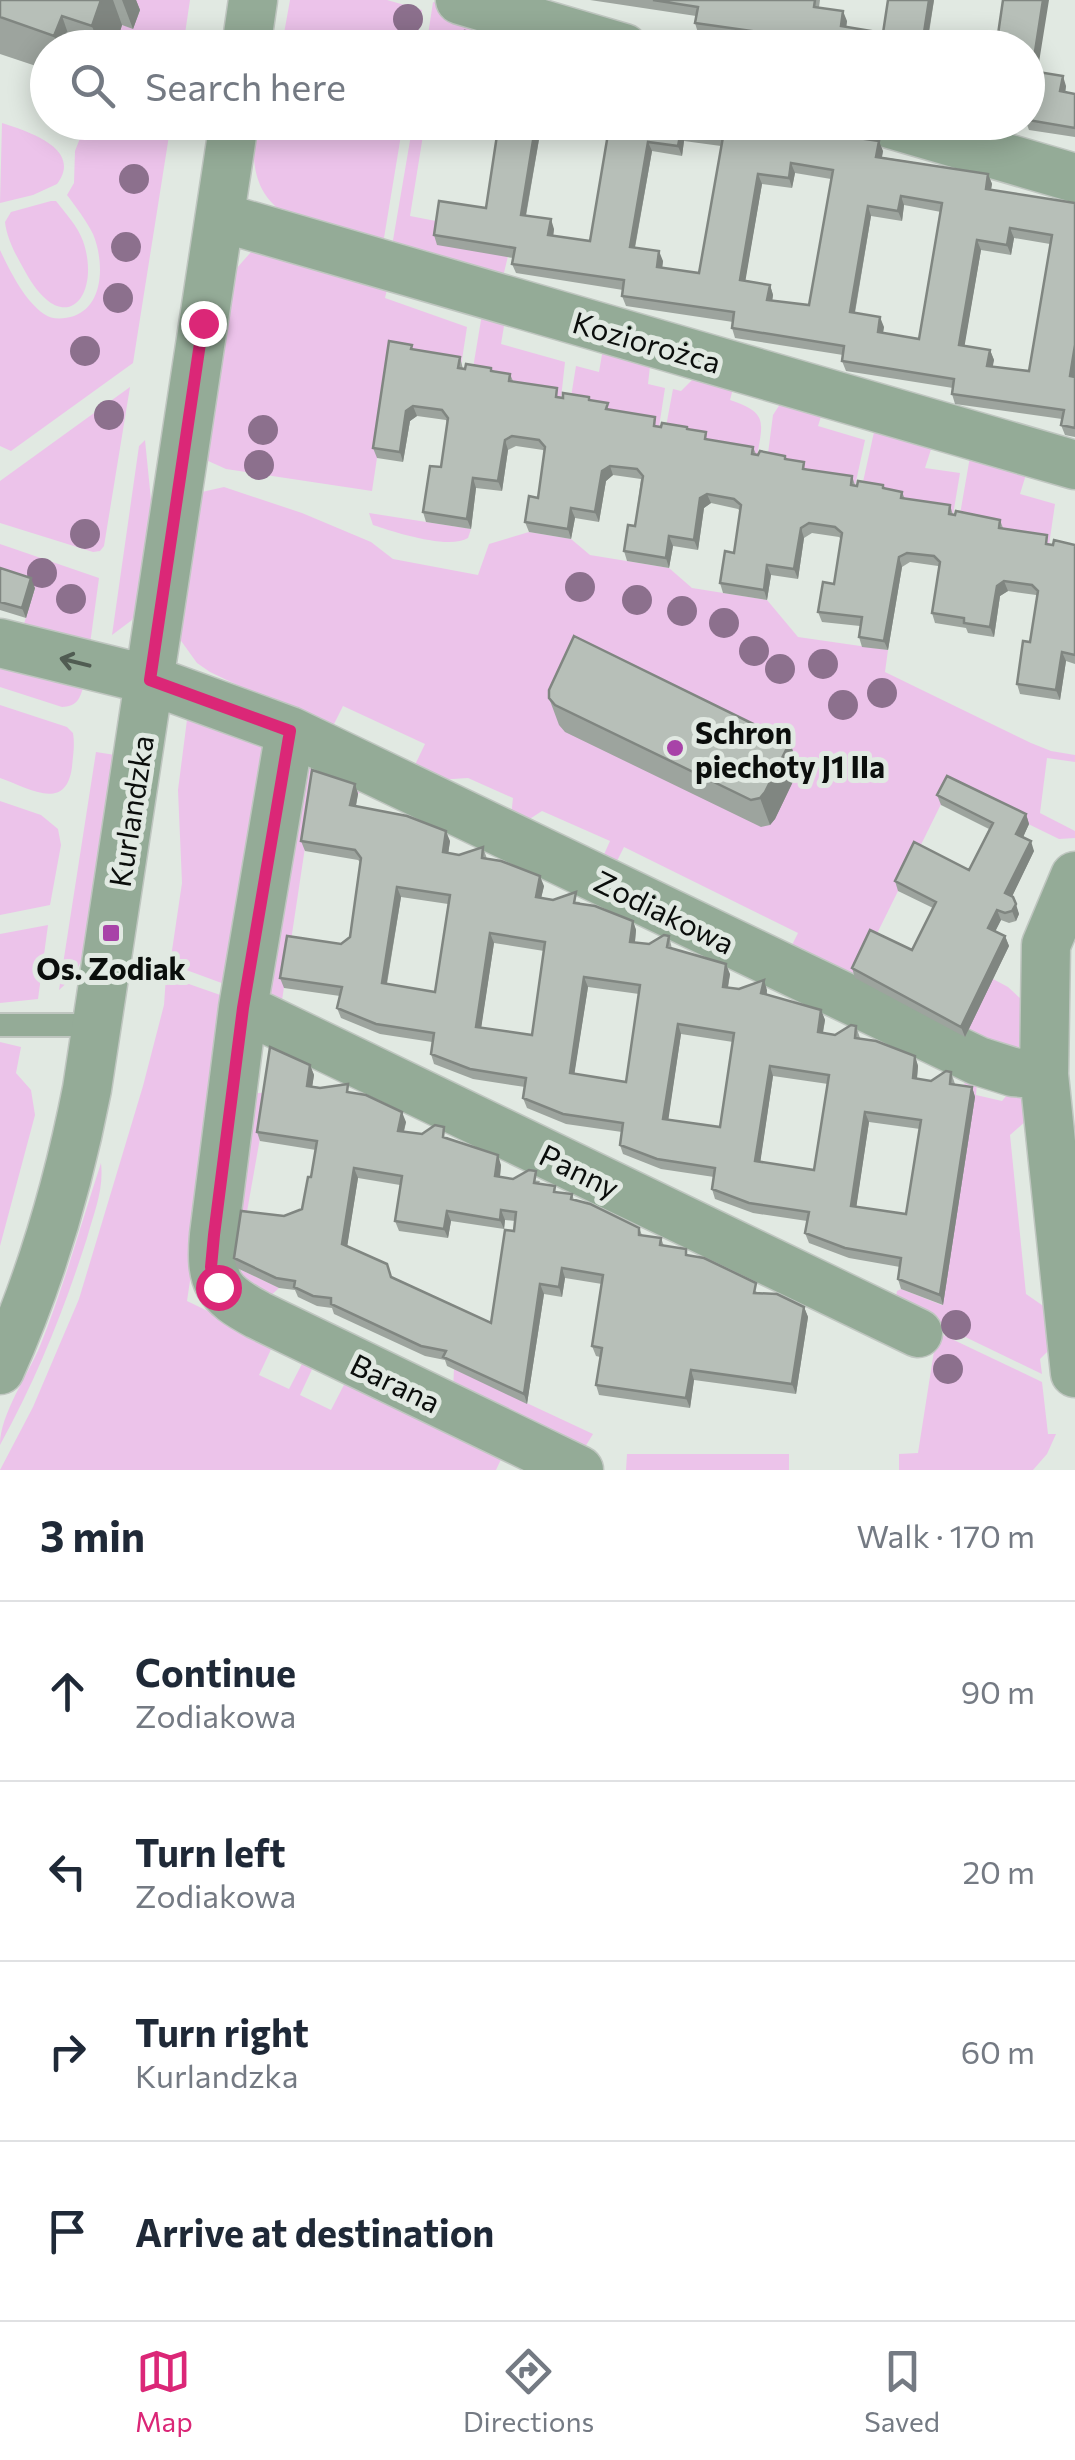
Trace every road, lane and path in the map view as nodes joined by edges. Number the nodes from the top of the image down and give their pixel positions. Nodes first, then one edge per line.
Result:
1 (253, 0) edge
2 (460, 0) edge
3 (249, 30) edge
4 (562, 30) edge
5 (231, 140) edge
6 (945, 140) edge
7 (1075, 178) edge
8 (220, 216) junction
9 (1075, 465) edge
10 (0, 643) edge
11 (150, 680) junction
12 (290, 731) junction
13 (1075, 876) edge
14 (243, 1008) junction
15 (98, 1024) junction
16 (0, 1025) edge
17 (1044, 1075) junction
18 (918, 1333) dead end
19 (0, 1370) edge
20 (1075, 1372) edge
21 (579, 1470) edge

1 - 3 street
2 - 4 street
5 - 8 street, Kurlandzka
6 - 7 street
8 - 9 street, Koziorożca
8 - 11 street, Kurlandzka
11 -> 10 street, Zodiakowa
11 - 12 street, Zodiakowa
11 - 15 street, Kurlandzka
12 - 14 street
12 - 17 street, Zodiakowa
13 - 17 street
14 - 18 street, Panny
14 - 21 street, Barana
15 - 16 lane
15 - 19 street, Kurlandzka
17 - 20 street

